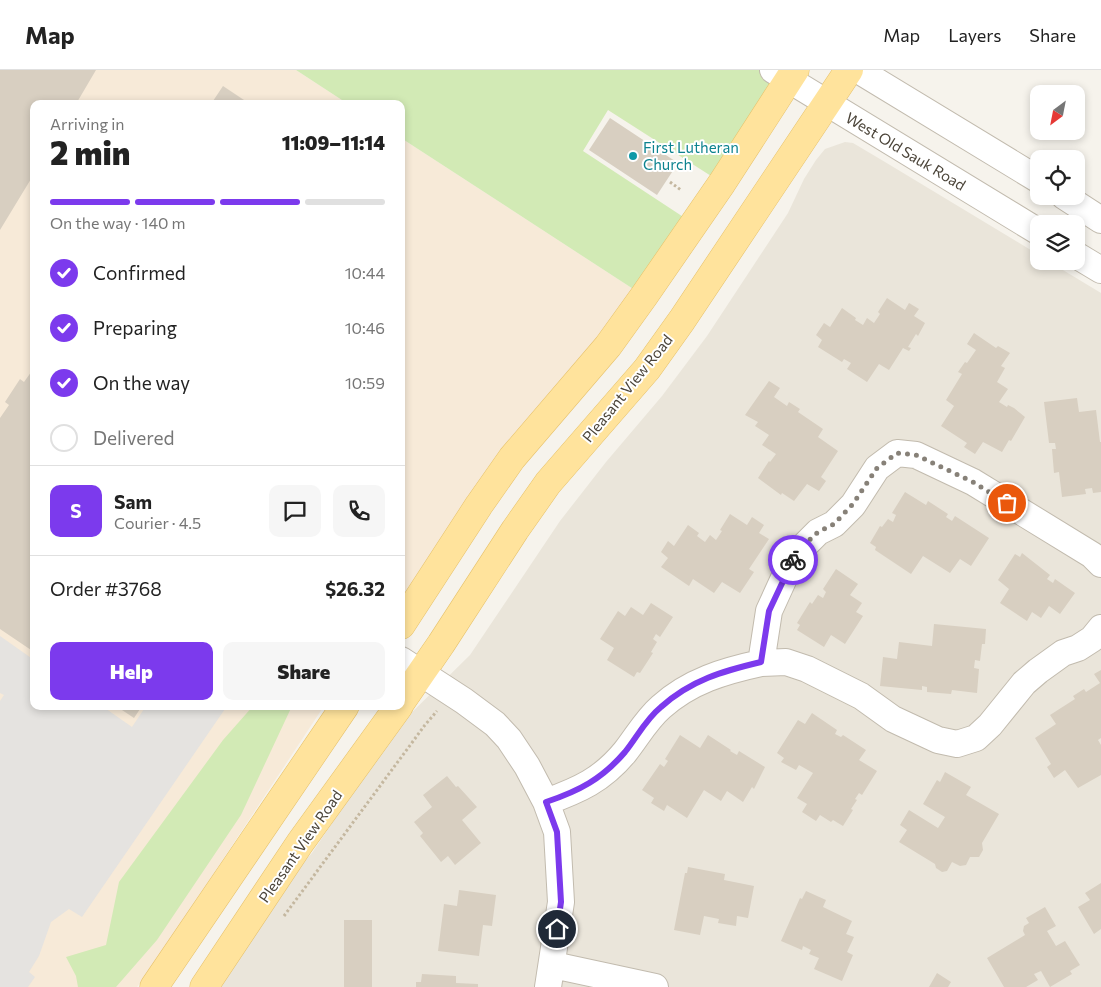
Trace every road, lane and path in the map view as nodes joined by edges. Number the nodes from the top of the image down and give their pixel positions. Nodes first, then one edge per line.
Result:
1 (849, 70) edge
2 (858, 70) edge
3 (786, 73) edge
4 (827, 103) junction
5 (1030, 175) edge
6 (670, 182) dead end
7 (681, 190) dead end
8 (1078, 205) edge
9 (1101, 220) edge
10 (1030, 227) edge
11 (1085, 260) edge
12 (1101, 270) edge
13 (1101, 564) edge
14 (405, 619) edge
15 (1101, 628) edge
16 (761, 662) junction
17 (411, 667) edge
18 (405, 688) edge
19 (452, 694) junction
20 (342, 710) edge
21 (396, 710) edge
22 (546, 802) junction
23 (283, 917) dead end
24 (550, 976) edge
25 (154, 987) edge
26 (204, 987) edge
27 (655, 987) edge

1 - 4 main road, Pleasant View Road
2 - 5 street
3 - 4 street, West Old Sauk Road
3 - 14 main road
4 - 10 street, West Old Sauk Road
4 - 17 main road, Pleasant View Road
6 - 7 path
8 - 9 street
11 - 12 street
13 - 16 street
15 - 16 street
16 - 22 street
17 - 18 main road, Pleasant View Road
17 - 19 street
19 - 22 street
19 - 23 path
20 - 25 main road
21 - 26 main road, Pleasant View Road
22 - 24 street
24 - 27 street

